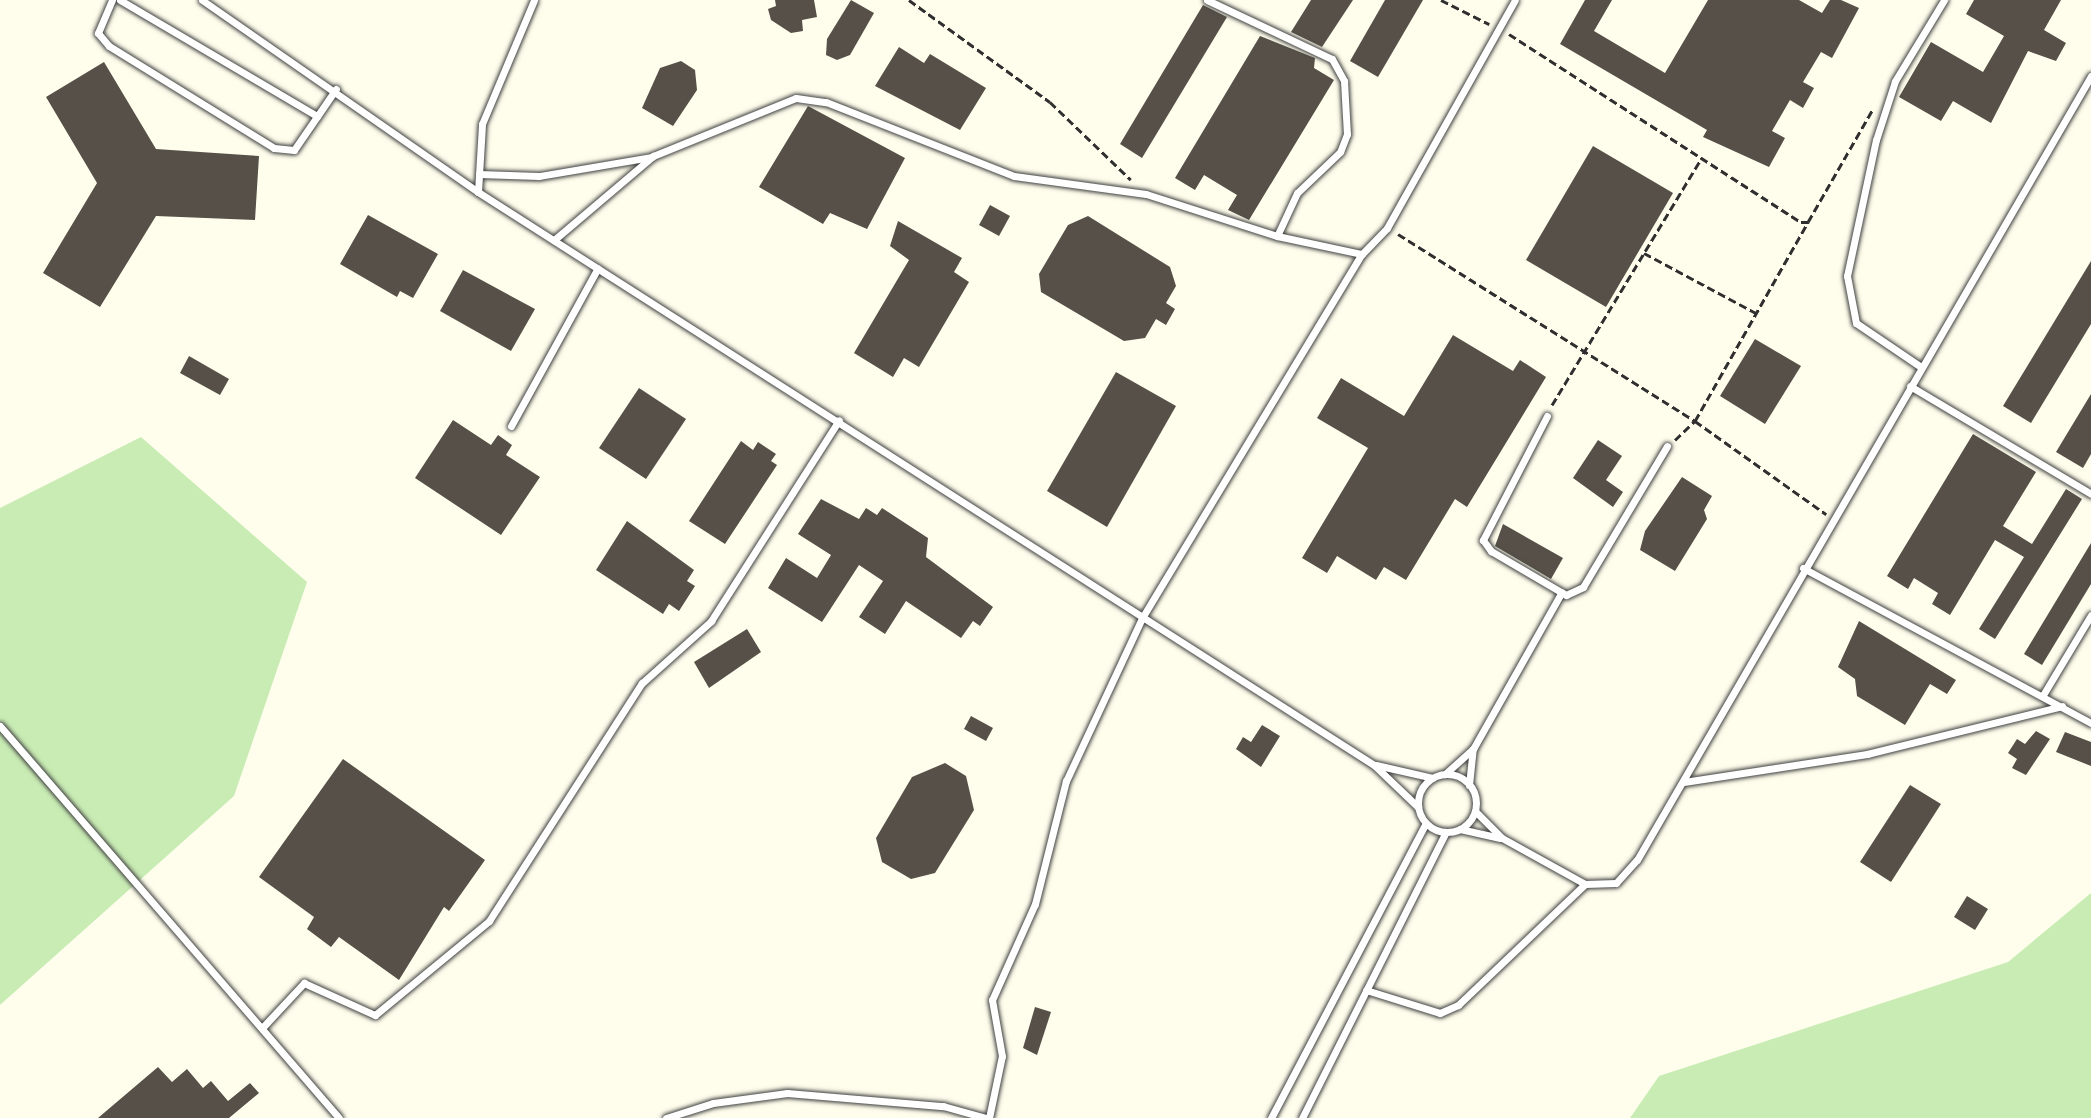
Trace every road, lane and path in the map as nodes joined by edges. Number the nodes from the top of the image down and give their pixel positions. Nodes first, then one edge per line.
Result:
1 (112, 0) edge
2 (120, 0) edge
3 (202, 0) edge
4 (534, 0) edge
5 (909, 0) edge
6 (1207, 0) edge
7 (1441, 0) edge
8 (1515, 0) edge
9 (1944, 0) edge
10 (212, 3) edge
11 (1498, 28) junction
12 (2091, 76) edge
13 (336, 89) junction
14 (1877, 104) dead end
15 (317, 116) junction
16 (653, 156) junction
17 (1701, 159) junction
18 (479, 174) junction
19 (478, 192) junction
20 (1146, 194) junction
21 (1808, 222) junction
22 (1387, 228) junction
23 (1277, 236) junction
24 (554, 240) junction
25 (1644, 253) junction
26 (1362, 254) junction
27 (598, 268) junction
28 (1756, 313) junction
29 (1585, 350) junction
30 (1921, 367) junction
31 (1910, 386) junction
32 (1547, 416) joint
33 (839, 420) junction
34 (1695, 421) junction
35 (511, 426) dead end
36 (1667, 446) joint
37 (2091, 494) edge
38 (1832, 518) junction
39 (1803, 568) junction
40 (1562, 592) junction
41 (2091, 615) edge
42 (1142, 618) junction
43 (2043, 695) junction
44 (2062, 706) junction
45 (2091, 723) edge
46 (0, 726) edge
47 (1473, 749) junction
48 (1374, 765) junction
49 (1445, 774) junction
50 (1433, 778) junction
51 (1684, 782) junction
52 (1469, 785) junction
53 (1418, 807) junction
54 (1475, 811) junction
55 (1426, 823) junction
56 (1460, 829) junction
57 (1446, 832) junction
58 (1502, 838) junction
59 (1585, 884) junction
60 (1366, 990) junction
61 (262, 1028) junction
62 (339, 1118) edge
63 (666, 1118) edge
64 (988, 1118) edge
65 (1271, 1118) edge
66 (1302, 1118) edge

1 - 15 lane
2 - 15 lane
3 - 10 lane
4 - 18 lane
5 - 20 path
6 - 23 lane
7 - 11 path
8 - 11 lane
9 - 30 lane
10 - 13 lane
11 - 17 path
11 - 22 lane
12 - 30 lane
13 - 15 lane
13 - 19 lane
14 - 21 path
16 - 18 lane
16 - 20 lane
16 - 24 lane
17 - 21 path
17 - 25 path
18 - 19 lane
19 - 24 lane
20 - 23 lane
21 - 28 path
22 - 26 lane
22 - 29 path
23 - 26 lane
24 - 27 lane
25 - 28 path
25 - 29 path
26 - 42 lane
27 - 33 lane
27 - 35 lane
28 - 34 path
29 - 32 path
29 - 34 path
30 - 31 lane
31 - 37 lane
31 - 38 lane
32 - 40 lane
33 - 42 lane
33 - 61 lane
34 - 36 path
34 - 38 path
36 - 40 lane
38 - 39 lane
39 - 43 lane
39 - 51 lane
40 - 47 lane
41 - 43 lane
42 - 48 lane
42 - 64 lane
43 - 44 lane
44 - 45 lane
44 - 51 lane
46 - 61 lane
47 - 49 lane
47 - 52 lane
48 - 50 lane
48 - 53 lane
49 - 50 lane
49 - 52 lane
50 - 53 lane
51 - 59 lane
52 - 54 lane
53 - 55 lane
54 - 56 lane
54 - 58 lane
55 - 57 lane
55 - 65 lane
56 - 57 lane
56 - 58 lane
57 - 60 lane
58 - 59 lane
59 - 60 lane
60 - 66 lane
61 - 62 lane
63 - 64 lane

